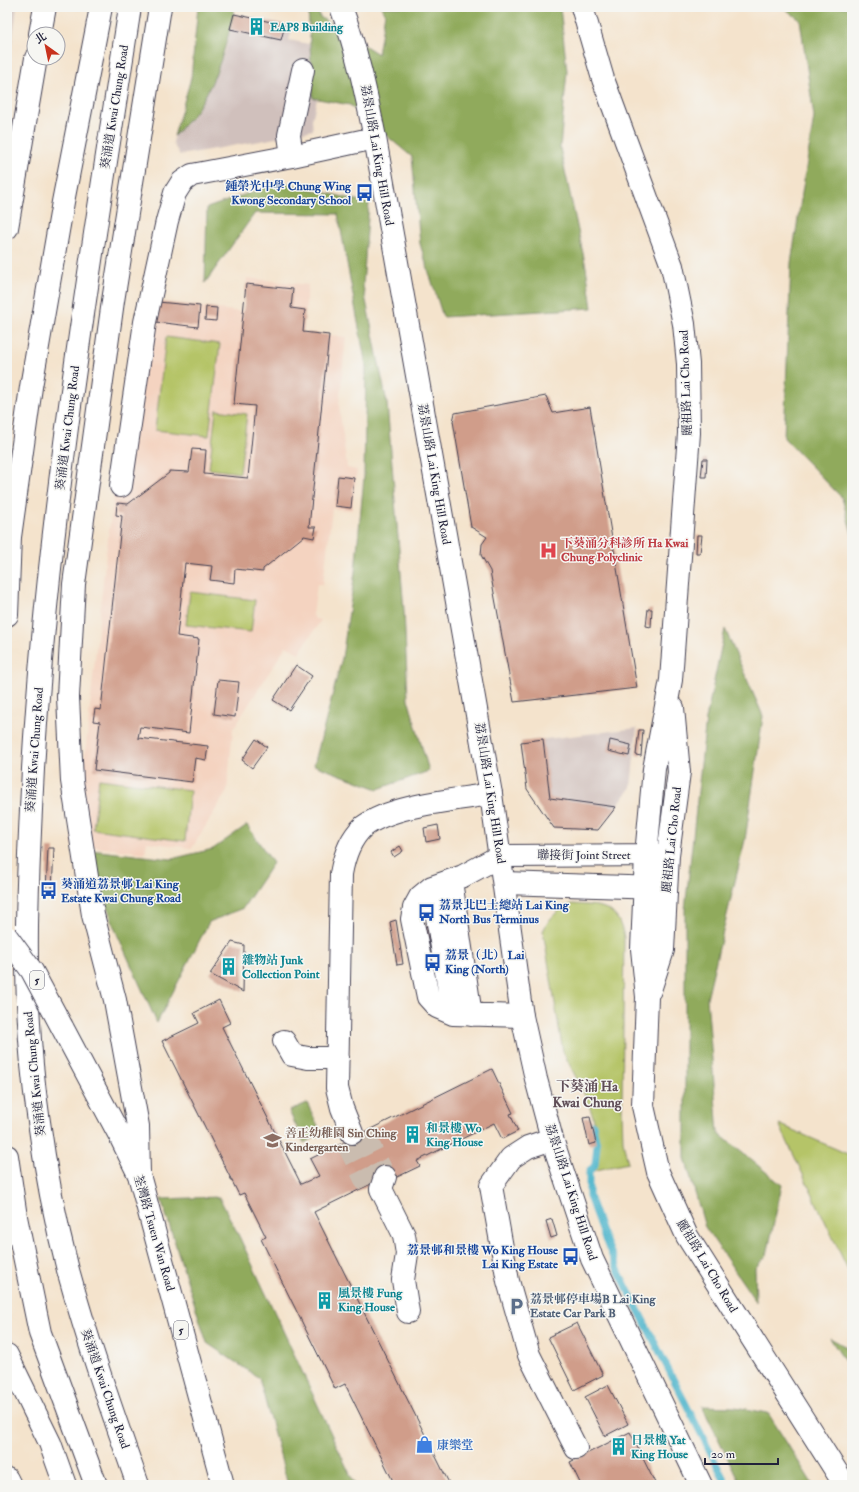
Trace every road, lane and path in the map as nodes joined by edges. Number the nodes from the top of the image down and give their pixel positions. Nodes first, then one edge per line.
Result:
1 (45, 7) edge
2 (101, 7) edge
3 (130, 7) edge
4 (160, 7) edge
5 (341, 7) edge
6 (354, 7) edge
7 (582, 7) edge
8 (41, 26) edge
9 (35, 66) edge
10 (303, 70) dead end
11 (362, 74) junction
12 (375, 138) junction
13 (292, 156) junction
14 (7, 228) edge
15 (121, 486) dead end
16 (9, 543) edge
17 (7, 615) edge
18 (671, 680) junction
19 (491, 794) junction
20 (646, 855) junction
21 (668, 855) junction
22 (500, 856) junction
23 (504, 883) junction
24 (441, 884) junction
25 (644, 888) junction
26 (666, 888) junction
27 (7, 937) edge
28 (647, 997) junction
29 (462, 1014) junction
30 (522, 1016) junction
31 (284, 1041) dead end
32 (338, 1058) junction
33 (354, 1136) tunnel mouth
34 (552, 1139) junction
35 (7, 1156) edge
36 (139, 1175) junction
37 (378, 1184) tunnel mouth
38 (7, 1251) edge
39 (408, 1312) dead end
40 (40, 1333) junction
41 (7, 1356) edge
42 (576, 1448) dead end
43 (7, 1479) edge
44 (10, 1485) edge
45 (65, 1485) edge
46 (96, 1485) edge
47 (138, 1485) edge
48 (223, 1485) edge
49 (701, 1485) edge
50 (845, 1485) edge

1 - 8 main road
2 - 16 main road
3 - 47 main road, 葵涌道 Kwai Chung Road
4 - 36 main road
5 - 11 main road
6 - 11 main road
7 - 18 main road, 麗祖路 Lai Cho Road
9 - 14 main road
10 - 13 main road
11 - 12 main road, 荔景山路 Lai King Hill Road
12 - 13 main road
12 - 19 main road, 荔景山路 Lai King Hill Road
13 - 15 main road
16 - 17 main road
18 - 20 main road, 麗祖路 Lai Cho Road
18 - 21 main road, 麗祖路 Lai Cho Road
19 - 22 main road, 荔景山路 Lai King Hill Road
19 - 32 main road
20 - 21 main road, 聯接街 Joint Street
20 - 22 main road, 聯接街 Joint Street
20 - 25 main road, 麗祖路 Lai Cho Road
21 - 26 main road, 麗祖路 Lai Cho Road
22 - 23 main road, 荔景山路 Lai King Hill Road
22 - 24 main road
23 - 25 main road
23 - 30 main road, 荔景山路 Lai King Hill Road
24 - 29 main road
24 - 29 main road
25 - 26 main road
25 - 28 main road, 麗祖路 Lai Cho Road
26 - 28 main road, 麗祖路 Lai Cho Road
27 - 36 main road, 荃灣路 Tsuen Wan Road / 5, bridge
28 - 50 main road, 麗祖路 Lai Cho Road
29 - 30 main road
30 - 34 main road, 荔景山路 Lai King Hill Road
31 - 32 main road
32 - 33 main road
34 - 42 main road
34 - 49 main road, 荔景山路 Lai King Hill Road
35 - 40 main road
36 - 48 main road, 荃灣路 Tsuen Wan Road / 5
37 - 39 main road
38 - 40 main road
40 - 46 main road
41 - 45 main road
43 - 44 main road

